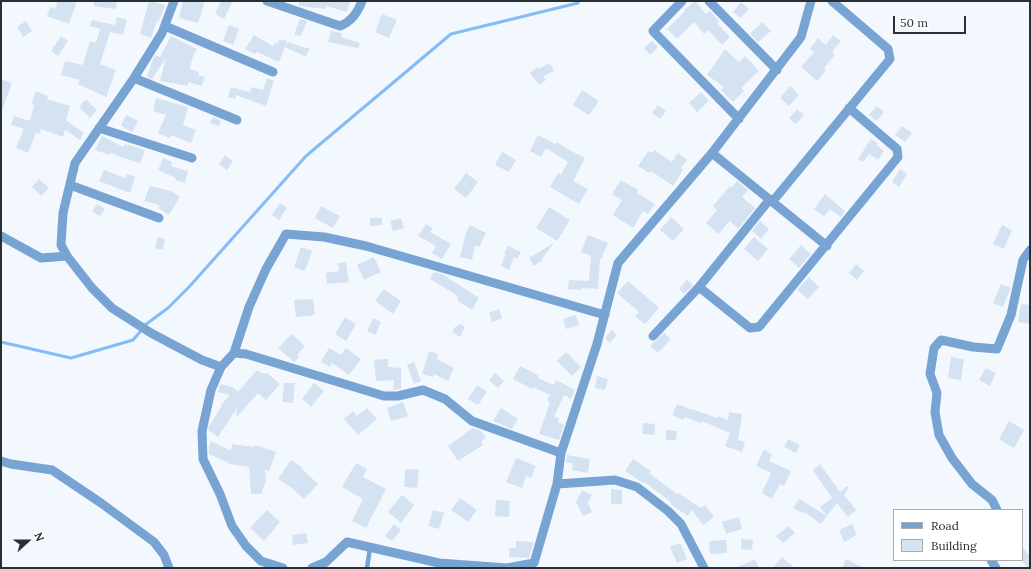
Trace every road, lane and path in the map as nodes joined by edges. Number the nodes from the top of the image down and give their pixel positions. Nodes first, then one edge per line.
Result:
1 (174, 1) edge
2 (268, 1) edge
3 (362, 1) edge
4 (682, 1) edge
5 (710, 1) edge
6 (811, 1) edge
7 (832, 1) edge
8 (165, 26) junction
9 (777, 70) junction
10 (273, 72) dead end
11 (134, 78) junction
12 (849, 108) junction
13 (739, 119) junction
14 (237, 120) dead end
15 (99, 128) junction
16 (712, 153) junction
17 (192, 158) dead end
18 (70, 185) junction
19 (771, 200) junction
20 (159, 218) dead end
21 (1, 236) edge
22 (827, 246) junction
23 (1030, 250) edge
24 (67, 256) junction
25 (699, 287) junction
26 (605, 315) junction
27 (652, 336) dead end
28 (234, 353) junction
29 (220, 367) junction
30 (561, 453) junction
31 (1, 461) edge
32 (557, 484) junction
33 (996, 509) edge
34 (370, 548) junction
35 (169, 568) edge
36 (281, 568) edge
37 (312, 568) edge
38 (367, 568) edge
39 (704, 568) edge

1 - 8 street
2 - 3 street
4 - 13 street
5 - 9 street
6 - 9 street
7 - 12 street
8 - 10 street
8 - 11 street
9 - 13 street
11 - 14 street
11 - 15 street
12 - 19 street
12 - 22 street
13 - 16 street
15 - 17 street
15 - 18 street
16 - 19 street
16 - 26 street
18 - 20 street
18 - 24 street
19 - 22 street
19 - 25 street
21 - 24 street
22 - 25 street
23 - 33 street
24 - 29 street
25 - 27 street
26 - 28 street
26 - 30 street
28 - 29 street
28 - 30 street
29 - 36 street
30 - 32 street
31 - 35 street
32 - 34 street
32 - 39 street
34 - 37 street
34 - 38 lane

